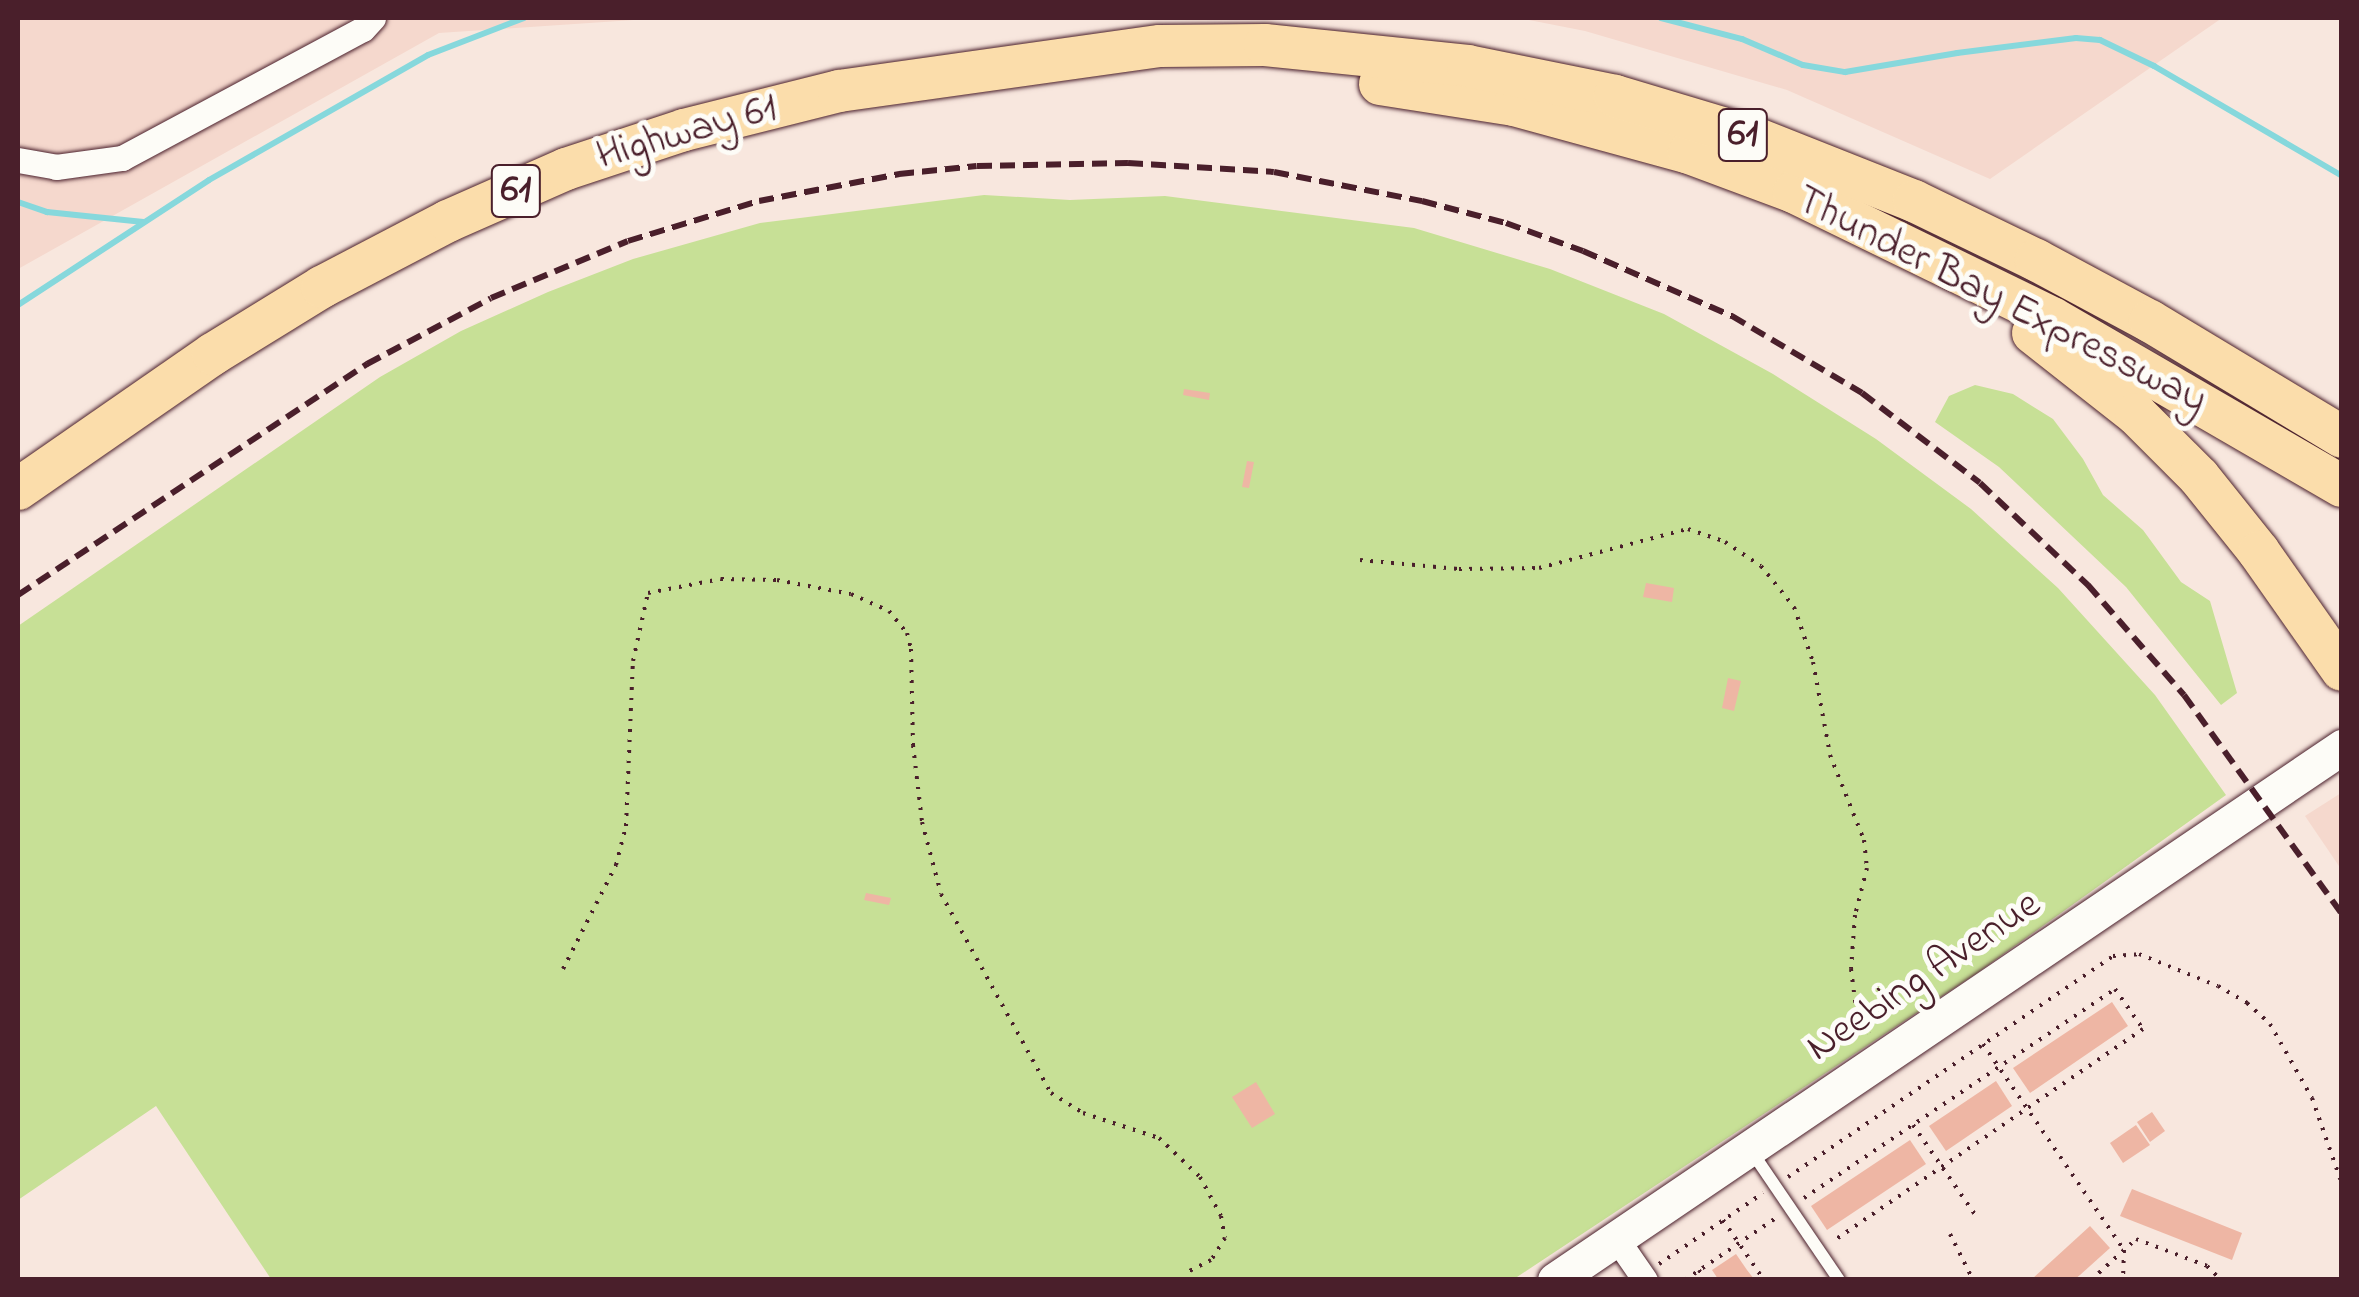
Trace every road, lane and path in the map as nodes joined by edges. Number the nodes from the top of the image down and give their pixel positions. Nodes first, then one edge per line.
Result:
1 (373, 18) edge
2 (1081, 58) junction
3 (18, 160) edge
4 (1910, 246) junction
5 (2150, 321) junction
6 (2342, 415) edge
7 (2342, 437) edge
8 (2342, 486) edge
9 (18, 489) edge
10 (1360, 560) dead end
11 (2342, 670) edge
12 (2342, 747) edge
13 (563, 968) dead end
14 (2127, 1030) dead end
15 (2132, 1037) junction
16 (1983, 1044) junction
17 (1885, 1058) junction
18 (1999, 1067) junction
19 (2028, 1108) junction
20 (2010, 1111) dead end
21 (2014, 1117) junction
22 (1913, 1125) junction
23 (1982, 1129) dead end
24 (1986, 1136) junction
25 (1968, 1140) dead end
26 (1972, 1146) junction
27 (1750, 1149) junction
28 (1951, 1151) dead end
29 (1955, 1157) junction
30 (1942, 1166) junction
31 (2342, 1184) edge
32 (1775, 1186) junction
33 (1896, 1189) dead end
34 (1900, 1195) junction
35 (1790, 1208) junction
36 (1864, 1209) dead end
37 (1869, 1216) junction
38 (1976, 1216) dead end
39 (1724, 1220) junction
40 (2138, 1230) dead end
41 (1950, 1234) dead end
42 (1616, 1238) junction
43 (2136, 1238) junction
44 (1739, 1243) junction
45 (1829, 1243) dead end
46 (2176, 1244) dead end
47 (2124, 1250) junction
48 (2172, 1253) junction
49 (2212, 1259) dead end
50 (2209, 1268) junction
51 (1699, 1270) junction
52 (1189, 1271) dead end
53 (1644, 1277) edge
54 (1555, 1280) edge
55 (1685, 1280) edge
56 (1705, 1280) edge
57 (1764, 1280) edge
58 (1838, 1280) edge
59 (1973, 1280) edge
60 (2091, 1280) edge
61 (2123, 1280) edge
62 (2221, 1280) edge

1 - 3 street
2 - 4 highway, Thunder Bay Expressway / 61
2 - 5 highway, Thunder Bay Expressway / 61
2 - 9 highway, Highway 61 / 61
4 - 8 highway, Thunder Bay Expressway / 61
4 - 11 highway
5 - 6 highway
5 - 7 highway, Thunder Bay Expressway / 61
10 - 17 path
12 - 17 main road, Neebing Avenue
13 - 52 path
14 - 15 path
15 - 18 path
15 - 19 path
16 - 18 path
16 - 31 path
16 - 32 path
17 - 27 main road, Neebing Avenue
18 - 19 path
18 - 22 path
19 - 21 path
19 - 47 path
20 - 21 path
21 - 24 path
22 - 30 path
22 - 35 path
23 - 24 path
24 - 26 path
25 - 26 path
26 - 29 path
27 - 32 lane
27 - 42 main road, Neebing Avenue
28 - 29 path
29 - 30 path
30 - 34 path
30 - 38 path
32 - 35 lane
32 - 39 path
33 - 34 path
34 - 37 path
35 - 44 path
35 - 58 lane
36 - 37 path
37 - 45 path
39 - 44 path
39 - 53 path
40 - 43 path
41 - 59 path
42 - 53 street
42 - 54 main road, Neebing Avenue
43 - 47 path
43 - 48 path
44 - 51 path
44 - 57 path
46 - 48 path
47 - 60 path
47 - 61 path
48 - 50 path
49 - 50 path
50 - 62 path
51 - 55 path
51 - 56 path

